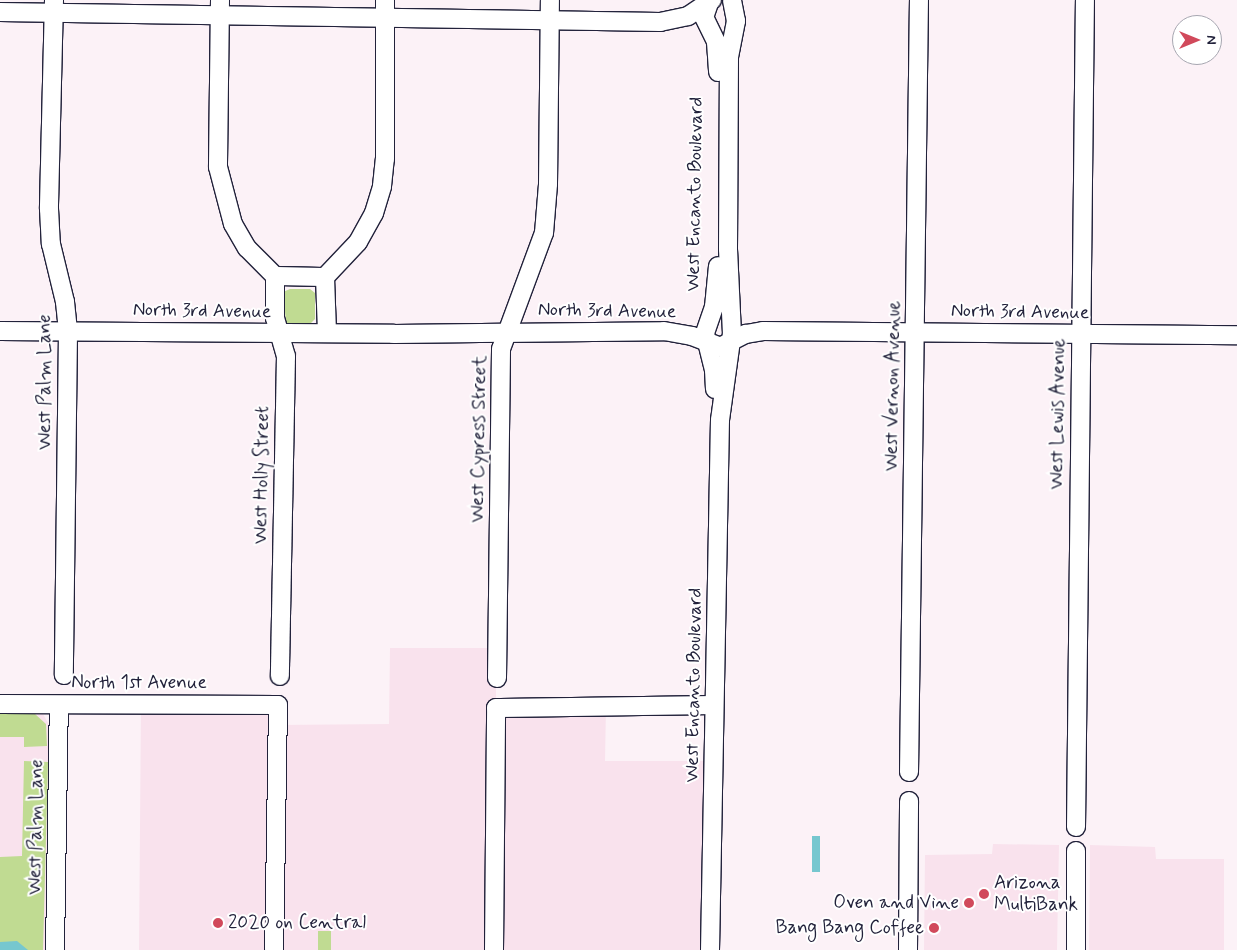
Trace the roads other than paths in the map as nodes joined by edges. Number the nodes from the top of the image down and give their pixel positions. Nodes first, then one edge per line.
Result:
1 (550, 0) edge
2 (732, 0) edge
3 (919, 0) edge
4 (1085, 0) edge
5 (710, 1) edge
6 (54, 6) edge
7 (220, 7) edge
8 (385, 8) edge
9 (0, 12) edge
10 (550, 19) junction
11 (274, 276) junction
12 (325, 277) junction
13 (0, 331) edge
14 (508, 331) junction
15 (915, 331) junction
16 (68, 332) junction
17 (327, 332) junction
18 (279, 333) junction
19 (1080, 334) junction
20 (1237, 335) edge
21 (706, 341) junction
22 (732, 341) junction
23 (720, 420) junction
24 (64, 675) dead end
25 (280, 676) dead end
26 (497, 678) dead end
27 (0, 704) edge
28 (59, 705) junction
29 (714, 705) junction
30 (909, 772) dead end
31 (909, 801) dead end
32 (1076, 827) dead end
33 (1076, 851) dead end
34 (55, 950) edge
35 (274, 950) edge
36 (494, 950) edge
37 (710, 950) edge
38 (908, 950) edge
39 (1076, 950) edge

1 - 10 street, West Cypress Street
2 - 22 street, West Encanto Boulevard
3 - 15 street, West Vernon Avenue
4 - 19 street, West Lewis Avenue
5 - 10 street
5 - 21 street, West Encanto Boulevard
6 - 7 street
6 - 9 street
6 - 16 street, West Palm Lane
7 - 8 street
7 - 11 street
8 - 10 street
8 - 12 street
10 - 14 street, West Cypress Street
11 - 12 street
11 - 18 street, West Holly Street
12 - 17 street
13 - 16 street, North 3rd Avenue
14 - 17 street, North 3rd Avenue
14 - 21 street, North 3rd Avenue
14 - 26 street, West Cypress Street
15 - 19 street, North 3rd Avenue
15 - 22 street, North 3rd Avenue
15 - 30 street, West Vernon Avenue
16 - 18 street, North 3rd Avenue
16 - 24 street, West Palm Lane
17 - 18 street, North 3rd Avenue
18 - 25 street, West Holly Street
19 - 20 street, North 3rd Avenue
19 - 32 street, West Lewis Avenue
21 - 22 street, North 3rd Avenue
21 - 23 street, West Encanto Boulevard
22 - 23 street, West Encanto Boulevard
23 - 29 street, West Encanto Boulevard
27 - 28 street, North 1st Avenue
28 - 34 street, West Palm Lane
28 - 35 street, North 1st Avenue
29 - 36 street
29 - 37 street, West Encanto Boulevard
31 - 38 street
33 - 39 street

